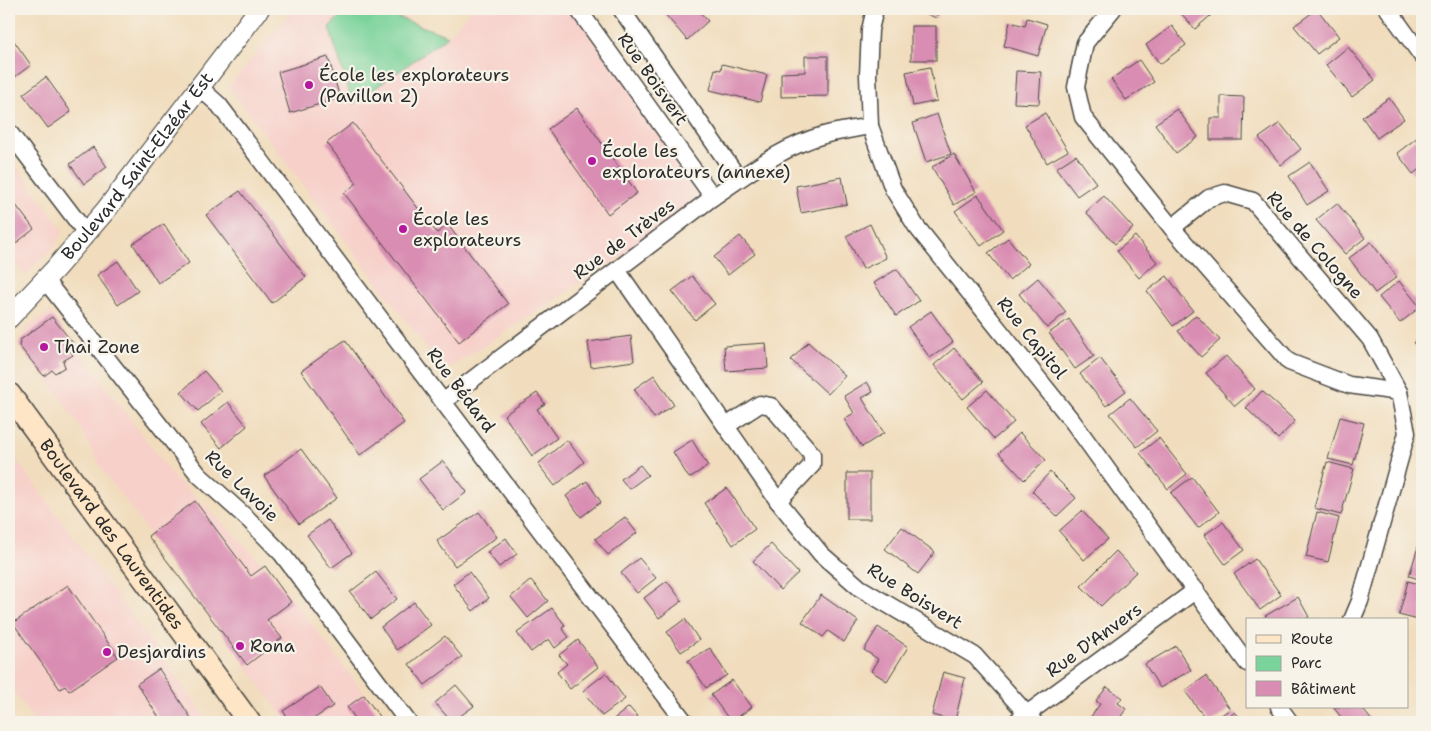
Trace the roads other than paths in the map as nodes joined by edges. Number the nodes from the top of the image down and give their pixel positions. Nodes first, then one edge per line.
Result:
1 (259, 9) edge
2 (578, 9) edge
3 (621, 9) edge
4 (874, 9) edge
5 (1114, 9) edge
6 (1388, 9) edge
7 (1422, 56) edge
8 (200, 87) junction
9 (870, 126) junction
10 (9, 132) edge
11 (740, 180) junction
12 (712, 197) junction
13 (1172, 228) junction
14 (86, 233) junction
15 (617, 270) junction
16 (45, 280) junction
17 (9, 318) edge
18 (1399, 392) junction
19 (9, 394) edge
20 (444, 401) junction
21 (726, 426) junction
22 (778, 501) junction
23 (1196, 590) junction
24 (1353, 618) edge
25 (1246, 662) edge
26 (1280, 708) edge
27 (1026, 719) edge
28 (249, 722) edge
29 (408, 722) edge
30 (685, 722) edge
31 (1290, 722) edge

1 - 8 street, Boulevard Saint-Elzéar Est
2 - 12 street, Rue Boisvert
3 - 11 street, Rue Boisvert
4 - 9 street, Rue Capitol
5 - 13 street
6 - 7 street
8 - 14 street, Boulevard Saint-Elzéar Est
8 - 20 street, Rue Bédard
9 - 11 street, Rue de Trèves
9 - 23 street, Rue Capitol
10 - 14 street
11 - 12 street, Rue de Trèves
12 - 15 street, Rue de Trèves
13 - 18 street
13 - 18 street, Rue de Cologne
14 - 16 street, Boulevard Saint-Elzéar Est
15 - 20 street, Rue de Trèves
15 - 21 street, Rue Boisvert
16 - 17 street, Boulevard Saint-Elzéar Est
16 - 29 street, Rue Lavoie
18 - 24 street, Rue de Cologne
19 - 28 main road, Boulevard des Laurentides
20 - 30 street, Rue Bédard
21 - 22 street, Rue Boisvert
21 - 22 street
22 - 27 street, Rue Boisvert
23 - 25 street, Rue Capitol
23 - 27 street, Rue D'Anvers
26 - 31 street

